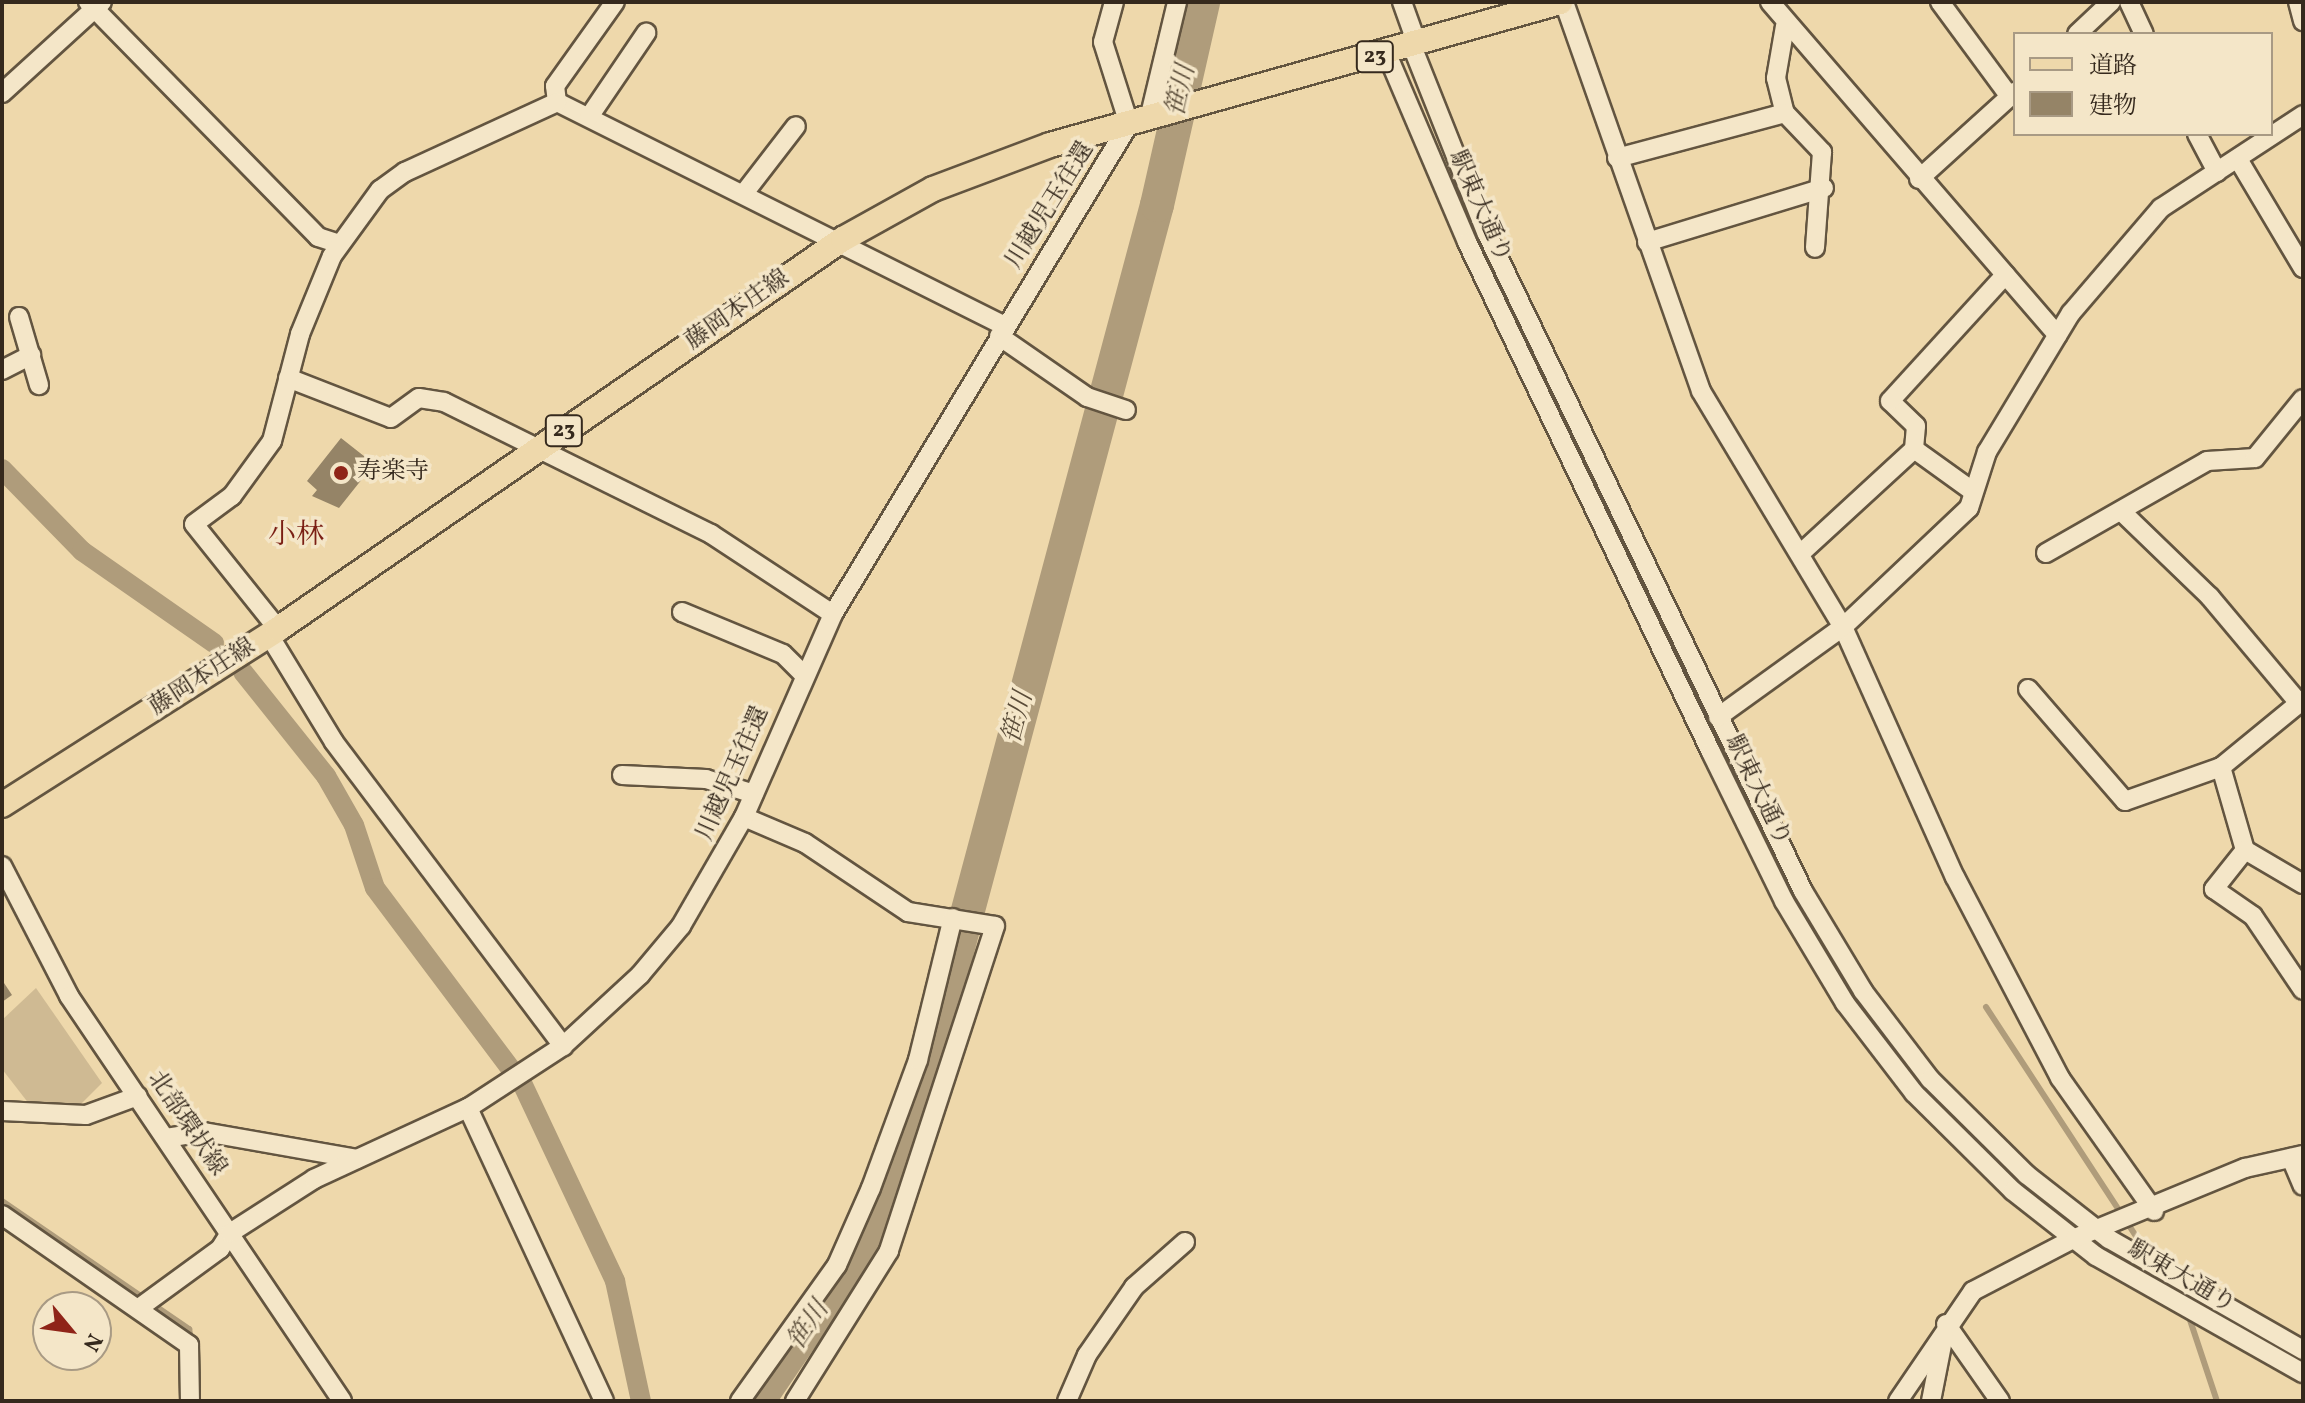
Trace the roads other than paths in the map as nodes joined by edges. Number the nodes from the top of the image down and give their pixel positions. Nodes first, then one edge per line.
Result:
1 (615, 2) edge
2 (1114, 2) edge
3 (1177, 2) edge
4 (1402, 2) edge
5 (1562, 2) edge
6 (1770, 2) edge
7 (1940, 2) edge
8 (2111, 2) edge
9 (2129, 2) edge
10 (2298, 2) edge
11 (96, 4) edge
12 (2303, 21) edge
13 (1785, 26) junction
14 (2079, 32) edge
15 (2143, 32) edge
16 (646, 33) dead end
17 (1415, 45) junction
18 (1387, 54) junction
19 (2, 93) edge
20 (2012, 95) edge
21 (557, 102) junction
22 (1785, 113) junction
23 (2303, 115) edge
24 (589, 117) junction
25 (1144, 120) junction
26 (796, 126) dead end
27 (2273, 135) edge
28 (2198, 136) edge
29 (2272, 136) edge
30 (1617, 158) junction
31 (2238, 159) junction
32 (2217, 172) junction
33 (1919, 179) junction
34 (1824, 188) junction
35 (745, 192) junction
36 (843, 239) junction
37 (1647, 242) junction
38 (339, 244) junction
39 (1815, 248) dead end
40 (2303, 268) edge
41 (2005, 275) junction
42 (19, 317) dead end
43 (1002, 331) junction
44 (2057, 335) junction
45 (31, 355) junction
46 (2, 370) edge
47 (288, 378) junction
48 (39, 385) dead end
49 (2303, 399) edge
50 (1126, 410) dead end
51 (539, 448) junction
52 (1914, 449) junction
53 (1971, 490) junction
54 (2121, 511) junction
55 (2046, 553) dead end
56 (1800, 554) junction
57 (682, 612) dead end
58 (833, 614) junction
59 (1843, 627) junction
60 (273, 632) junction
61 (804, 675) junction
62 (2028, 689) dead end
63 (2301, 701) edge
64 (1718, 717) junction
65 (2221, 767) junction
66 (622, 775) dead end
67 (754, 794) junction
68 (2, 805) edge
69 (744, 817) junction
70 (2245, 850) junction
71 (2, 866) edge
72 (2303, 884) edge
73 (953, 918) junction
74 (2303, 990) edge
75 (563, 1046) junction
76 (138, 1096) junction
77 (468, 1108) junction
78 (2, 1111) edge
79 (166, 1138) junction
80 (2297, 1156) edge
81 (357, 1159) junction
82 (2303, 1186) edge
83 (2154, 1211) junction
84 (2, 1215) edge
85 (2098, 1229) junction
86 (230, 1233) junction
87 (2075, 1238) junction
88 (1185, 1242) dead end
89 (139, 1308) junction
90 (1946, 1324) junction
91 (2303, 1350) edge
92 (2303, 1373) edge
93 (190, 1401) edge
94 (342, 1401) edge
95 (604, 1401) edge
96 (740, 1401) edge
97 (795, 1401) edge
98 (1067, 1401) edge
99 (1898, 1401) edge
100 (1931, 1401) edge
101 (2000, 1401) edge

1 - 21 street
2 - 25 street
3 - 25 street, 川越児玉往還
4 - 17 street, 駅東大通り
5 - 17 main road, 藤岡本庄線 / 23
5 - 30 street
6 - 13 street
7 - 20 street
8 - 14 street
9 - 15 street
10 - 12 street
11 - 19 street
11 - 38 street
13 - 22 street
13 - 33 street
16 - 24 street
17 - 18 main road, 藤岡本庄線 / 23
17 - 64 street, 駅東大通り
18 - 25 main road, 藤岡本庄線 / 23
18 - 87 street, 駅東大通り
20 - 33 street
21 - 24 street
21 - 38 street
22 - 30 street
22 - 34 street
23 - 27 street
24 - 35 street
25 - 36 main road, 藤岡本庄線 / 23
25 - 43 street, 川越児玉往還
26 - 35 street
28 - 32 street
29 - 31 street
30 - 37 street
31 - 32 street
31 - 40 street
32 - 44 street
33 - 41 street
34 - 37 street
34 - 39 street
35 - 36 street
36 - 43 street
36 - 51 main road, 藤岡本庄線 / 23
37 - 56 street
38 - 47 street
41 - 44 street
41 - 52 street
42 - 45 street
43 - 50 street
43 - 58 street, 川越児玉往還
44 - 53 street
45 - 46 street
45 - 48 street
47 - 51 street
47 - 60 street
49 - 54 street
51 - 58 street
51 - 60 main road, 藤岡本庄線 / 23
52 - 53 street
52 - 56 street
53 - 59 street
54 - 55 street
54 - 63 street
56 - 59 street
57 - 61 street
58 - 61 street, 川越児玉往還
59 - 64 street
59 - 83 street
60 - 68 main road, 藤岡本庄線 / 23
60 - 75 street
61 - 67 street, 川越児玉往還
62 - 65 street
63 - 65 street
64 - 85 street, 駅東大通り
65 - 70 street
66 - 67 street
67 - 69 street, 川越児玉往還
69 - 73 street
69 - 75 street, 川越児玉往還
70 - 72 street
70 - 74 street
71 - 76 street, 北部環状線
73 - 96 street
73 - 97 street
75 - 77 street, 川越児玉往還
76 - 78 street
76 - 79 street, 北部環状線
77 - 81 street, 川越児玉往還
77 - 95 street
79 - 81 street
79 - 86 street, 北部環状線
80 - 82 street
80 - 83 street
81 - 86 street, 川越児玉往還
83 - 85 street
84 - 89 street
85 - 87 street
85 - 91 street, 駅東大通り
86 - 89 street, 川越児玉往還
86 - 94 street, 北部環状線
87 - 90 street
87 - 92 street, 駅東大通り
88 - 98 street
89 - 93 street
90 - 99 street
90 - 100 street
90 - 101 street

